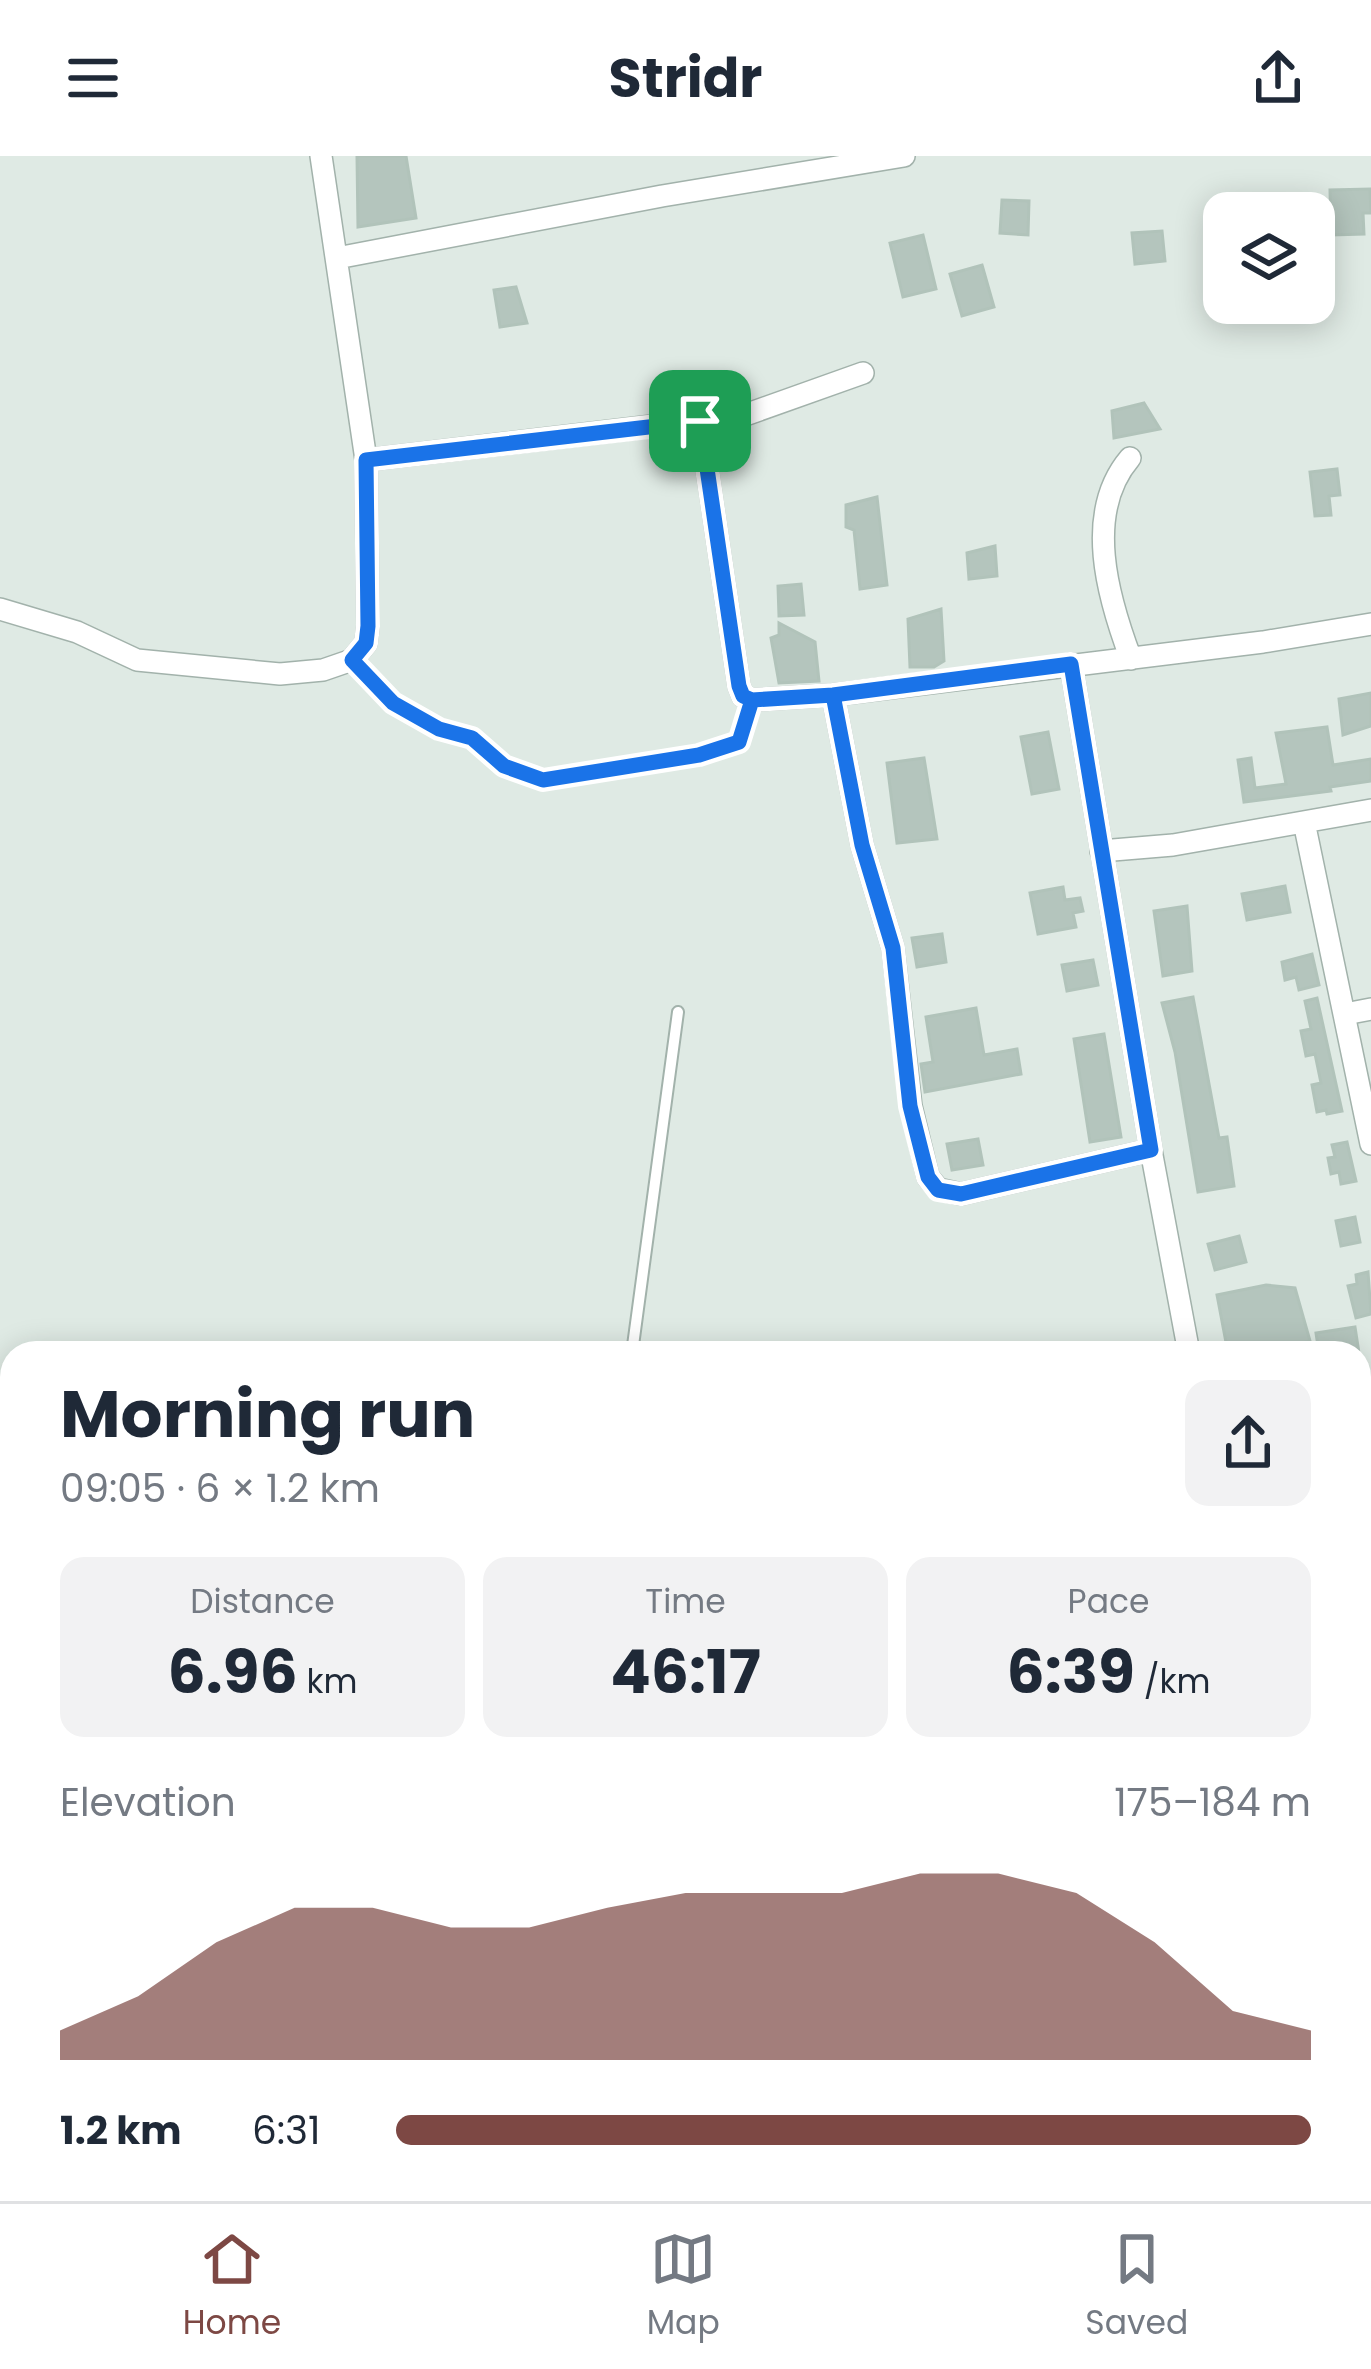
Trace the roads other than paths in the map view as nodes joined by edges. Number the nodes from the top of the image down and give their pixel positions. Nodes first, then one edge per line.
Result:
1 (321, 156) edge
2 (904, 156) edge
3 (337, 258) junction
4 (862, 373) dead end
5 (700, 421) junction
6 (1130, 458) dead end
7 (366, 460) junction
8 (0, 609) edge
9 (1371, 624) edge
10 (1131, 659) junction
11 (1071, 664) junction
12 (833, 695) junction
13 (1371, 810) edge
14 (1304, 822) junction
15 (1101, 851) junction
16 (1371, 1009) edge
17 (678, 1012) dead end
18 (1345, 1014) junction
19 (1371, 1144) edge
20 (1151, 1150) junction
21 (634, 1341) edge
22 (1187, 1341) edge

1 - 3 street
2 - 3 street
3 - 7 street
4 - 5 street
5 - 7 street
5 - 12 street
6 - 10 street
7 - 8 street
9 - 10 street
10 - 11 street
11 - 12 street
11 - 15 street
12 - 20 street
13 - 14 street
14 - 15 street
14 - 18 street
15 - 20 street
16 - 18 street
17 - 21 lane
18 - 19 street
20 - 22 street

